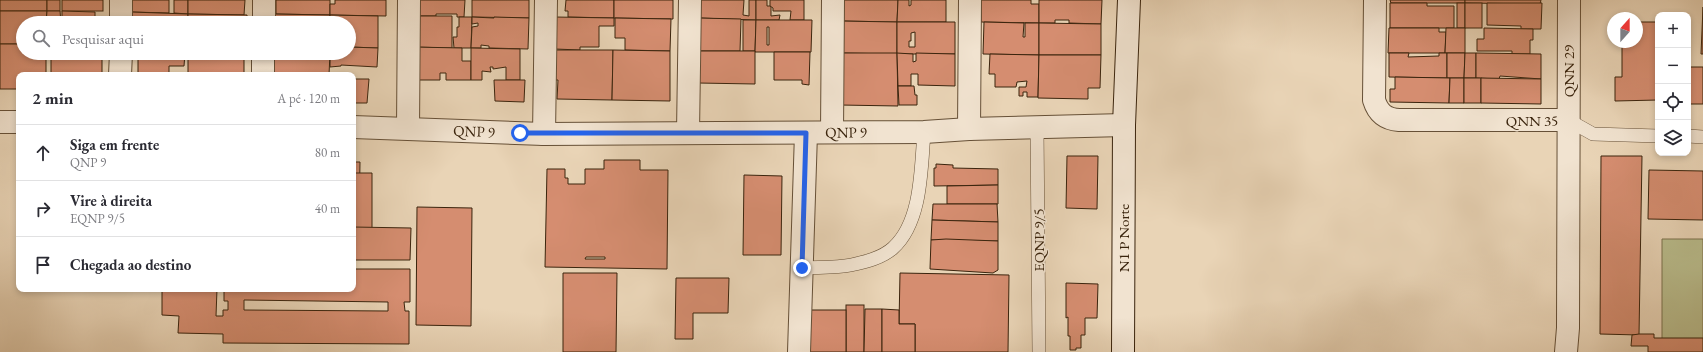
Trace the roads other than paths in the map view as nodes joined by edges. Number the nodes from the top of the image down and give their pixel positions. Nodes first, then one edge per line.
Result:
1 (121, 0) edge
2 (264, 0) edge
3 (408, 0) edge
4 (546, 0) edge
5 (690, 0) edge
6 (832, 0) edge
7 (970, 0) edge
8 (1129, 0) edge
9 (1375, 0) edge
10 (1569, 0) edge
11 (121, 16) edge
12 (264, 16) edge
13 (121, 60) edge
14 (263, 60) edge
15 (120, 72) edge
16 (263, 72) edge
17 (1568, 120) junction
18 (0, 122) edge
19 (16, 122) edge
20 (1124, 125) junction
21 (356, 127) edge
22 (408, 128) junction
23 (1037, 128) junction
24 (969, 129) junction
25 (688, 132) junction
26 (832, 132) junction
27 (924, 132) junction
28 (806, 133) junction
29 (544, 134) junction
30 (1655, 136) edge
31 (1691, 136) edge
32 (1703, 137) edge
33 (802, 268) junction
34 (799, 352) edge
35 (1039, 352) edge
36 (1123, 352) edge
37 (1566, 352) edge

1 - 11 street
2 - 12 street
3 - 22 street
4 - 29 street
5 - 25 street
6 - 26 street
7 - 24 street
8 - 20 street, N1 P Norte
9 - 17 street, QNN 35
10 - 17 street, QNN 29
13 - 15 street
14 - 16 street
17 - 30 lane
17 - 37 street, QNN 35
18 - 19 street
20 - 23 street, QNP 9
20 - 36 street, N1 P Norte
21 - 22 street, QNP 9
22 - 29 street, QNP 9
23 - 24 street, QNP 9
23 - 35 lane, EQNP 9/5
24 - 27 street, QNP 9
25 - 28 street, QNP 9
25 - 29 street, QNP 9
26 - 27 street, QNP 9
26 - 28 street, QNP 9
27 - 33 lane
28 - 33 street
31 - 32 lane
33 - 34 street

